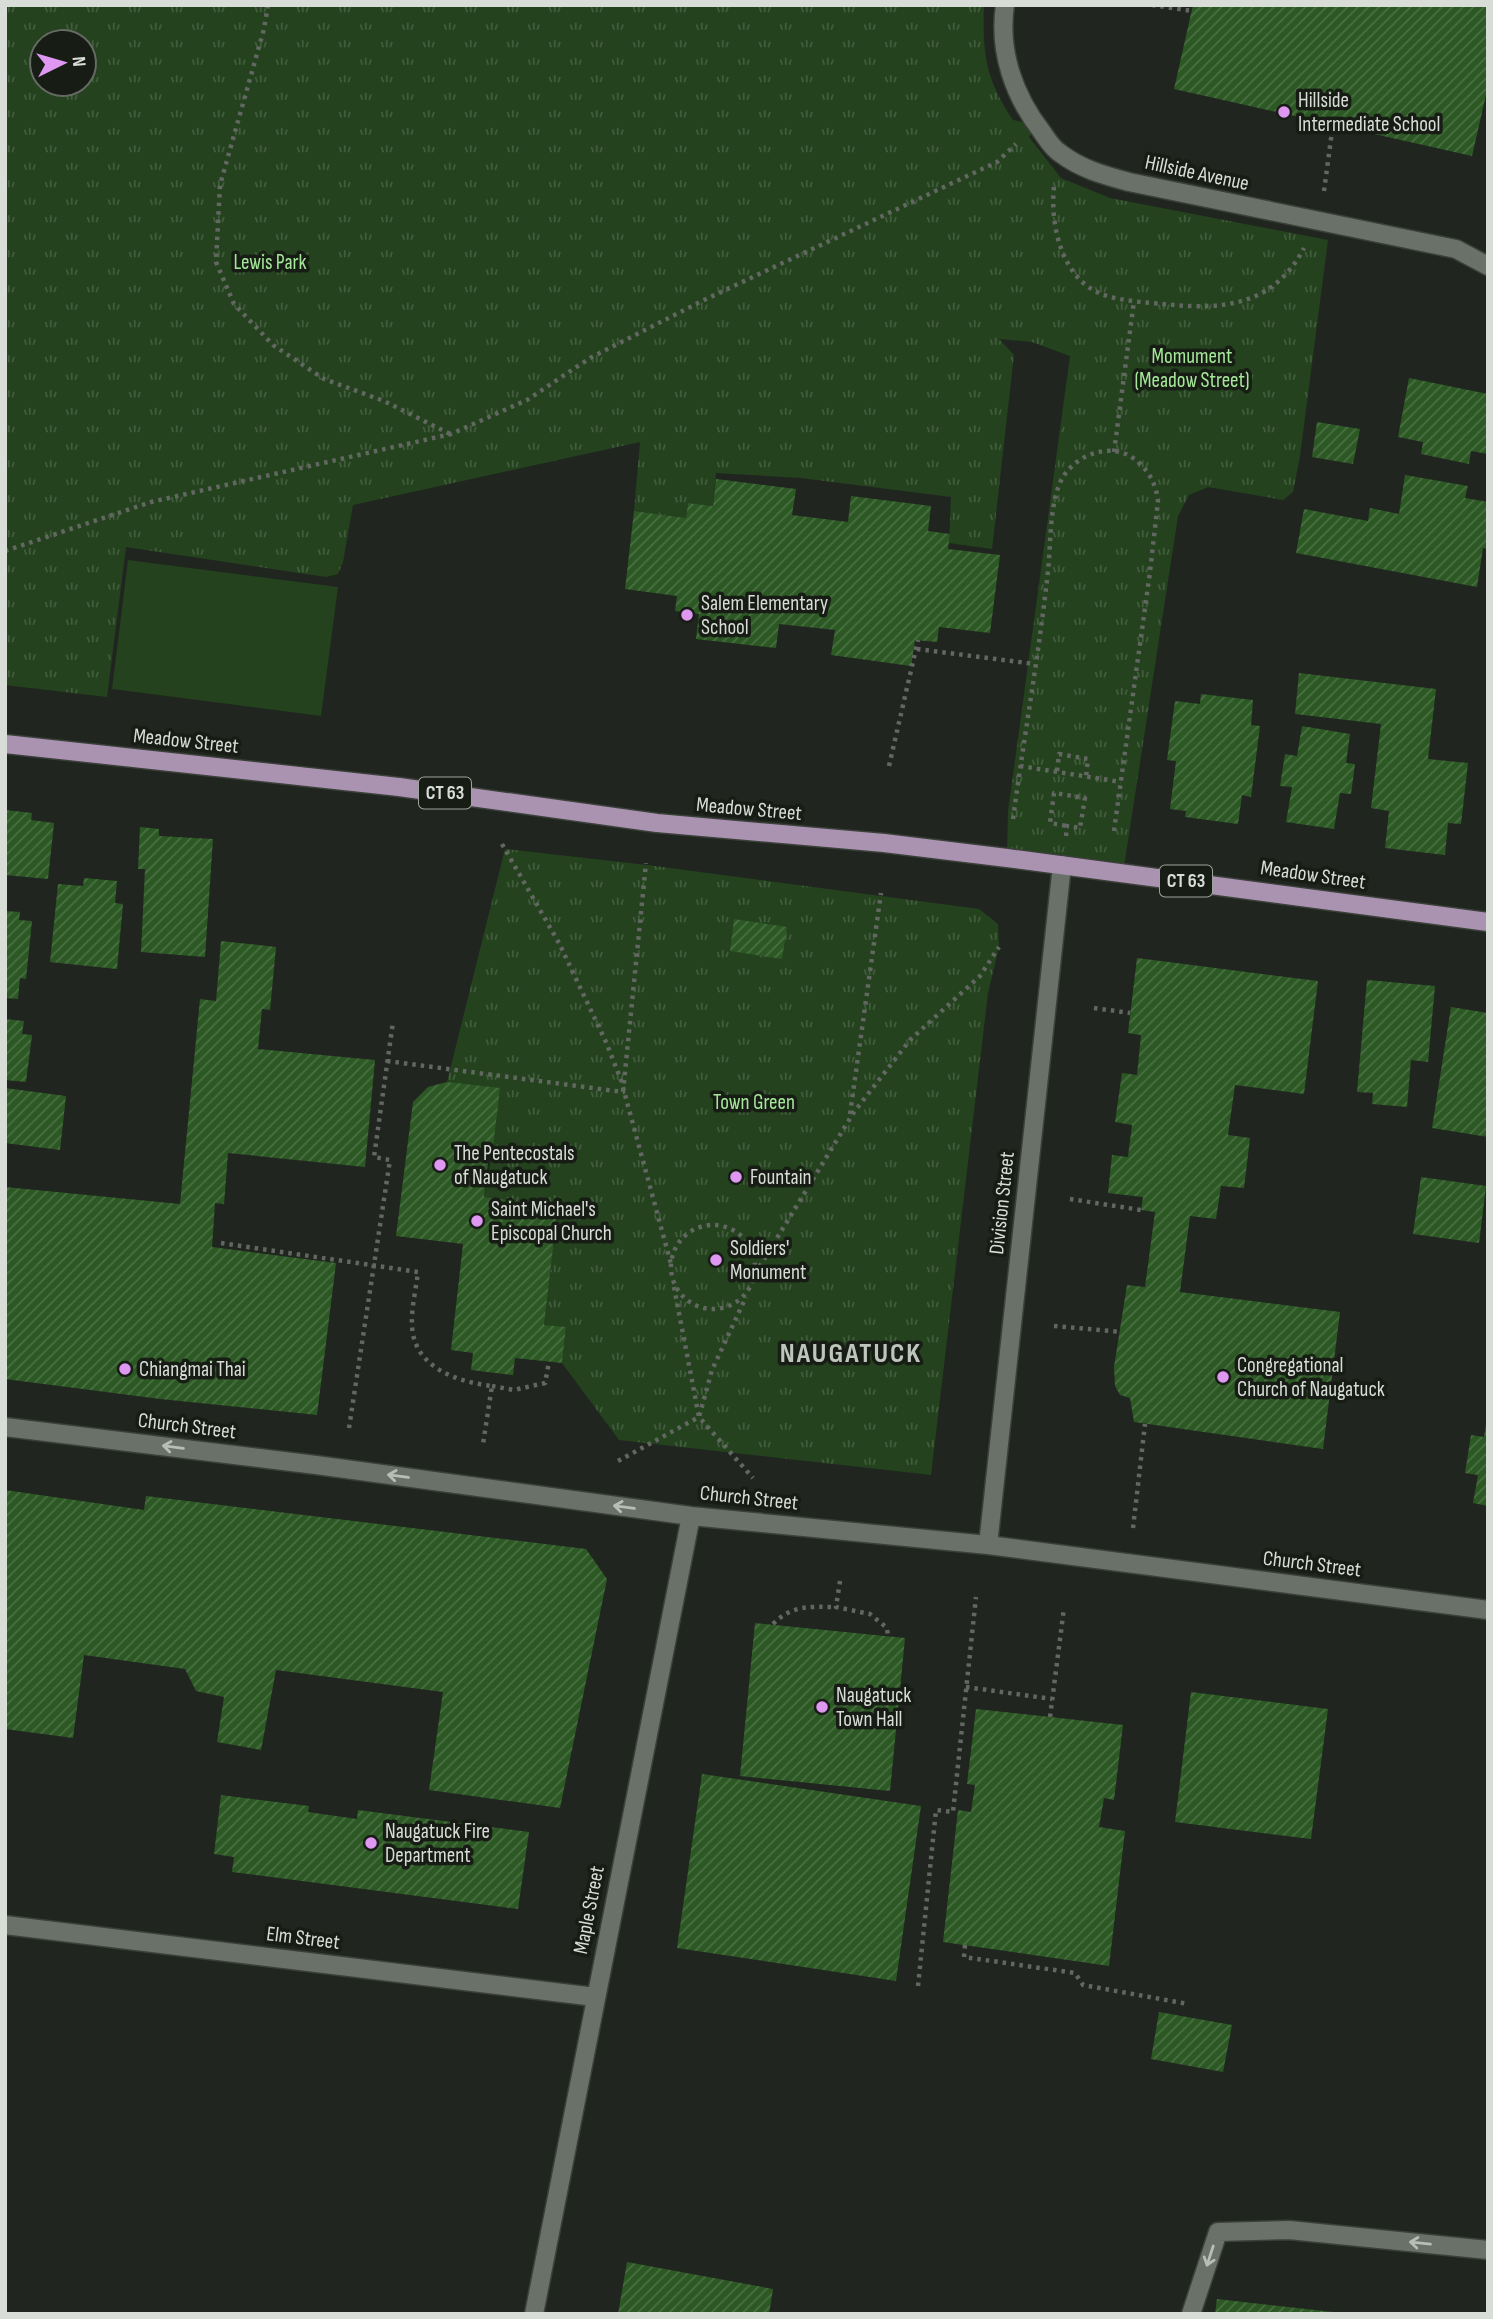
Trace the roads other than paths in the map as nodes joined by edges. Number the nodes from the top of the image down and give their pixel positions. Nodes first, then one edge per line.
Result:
1 (1005, 5) edge
2 (1488, 266) edge
3 (5, 744) edge
4 (1062, 865) junction
5 (1488, 922) edge
6 (5, 1427) edge
7 (691, 1516) junction
8 (988, 1545) junction
9 (1488, 1610) edge
10 (5, 1924) edge
11 (595, 1997) junction
12 (1488, 2250) edge
13 (534, 2314) edge
14 (1191, 2314) edge

1 - 2 street, Hillside Avenue
3 - 4 main road, Meadow Street / CT 63
4 - 5 main road, Meadow Street / CT 63
4 - 8 street, Division Street
7 -> 6 street, Church Street
7 - 8 street, Church Street
7 - 11 street, Maple Street
8 - 9 street, Church Street
10 - 11 street, Elm Street
11 - 13 street, Maple Street
12 -> 14 street

